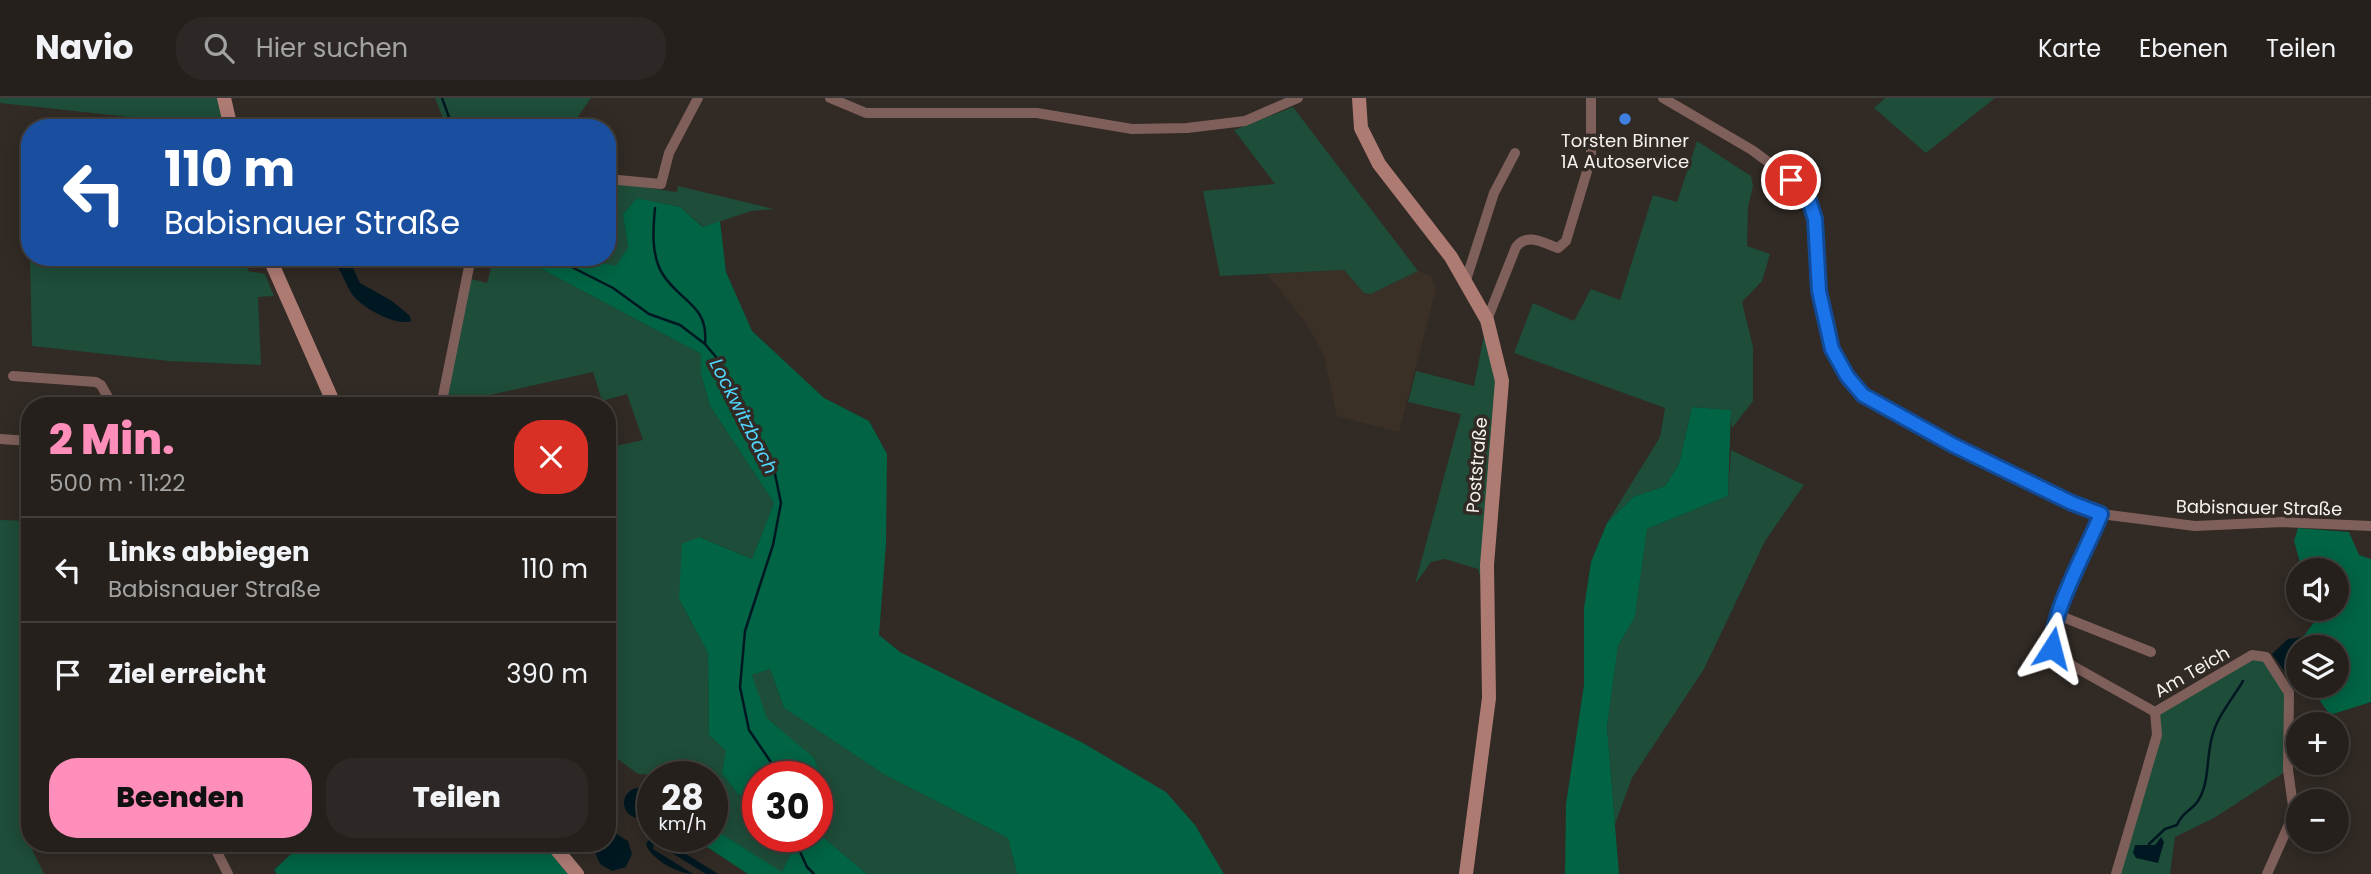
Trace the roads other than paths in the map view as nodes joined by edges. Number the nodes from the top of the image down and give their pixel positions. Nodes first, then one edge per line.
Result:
1 (224, 98) edge
2 (698, 98) edge
3 (830, 98) edge
4 (1298, 98) edge
5 (1359, 98) edge
6 (1591, 98) edge
7 (1663, 98) edge
8 (229, 119) edge
9 (1514, 153) dead end
10 (616, 179) edge
11 (273, 266) edge
12 (469, 266) edge
13 (1466, 279) junction
14 (1487, 320) junction
15 (12, 376) dead end
16 (110, 397) edge
17 (331, 397) edge
18 (442, 397) edge
19 (0, 439) edge
20 (21, 440) edge
21 (2101, 514) junction
22 (2371, 526) edge
23 (2057, 615) junction
24 (2151, 652) dead end
25 (2155, 712) junction
26 (217, 852) edge
27 (559, 852) edge
28 (228, 874) edge
29 (577, 874) edge
30 (1466, 874) edge
31 (2116, 874) edge
32 (2267, 874) edge

1 - 8 street
2 - 10 street
3 - 4 street
5 - 13 street, Poststraße
6 - 14 street
7 - 21 street, Babisnauer Straße
9 - 13 street
11 - 17 street
12 - 18 street
13 - 14 street, Poststraße
14 - 30 street, Poststraße
15 - 16 street
19 - 20 street
21 - 22 street, Babisnauer Straße
21 - 23 street
23 - 24 street
23 - 25 street
25 - 31 street
25 - 32 street, Am Teich
26 - 28 street
27 - 29 street

